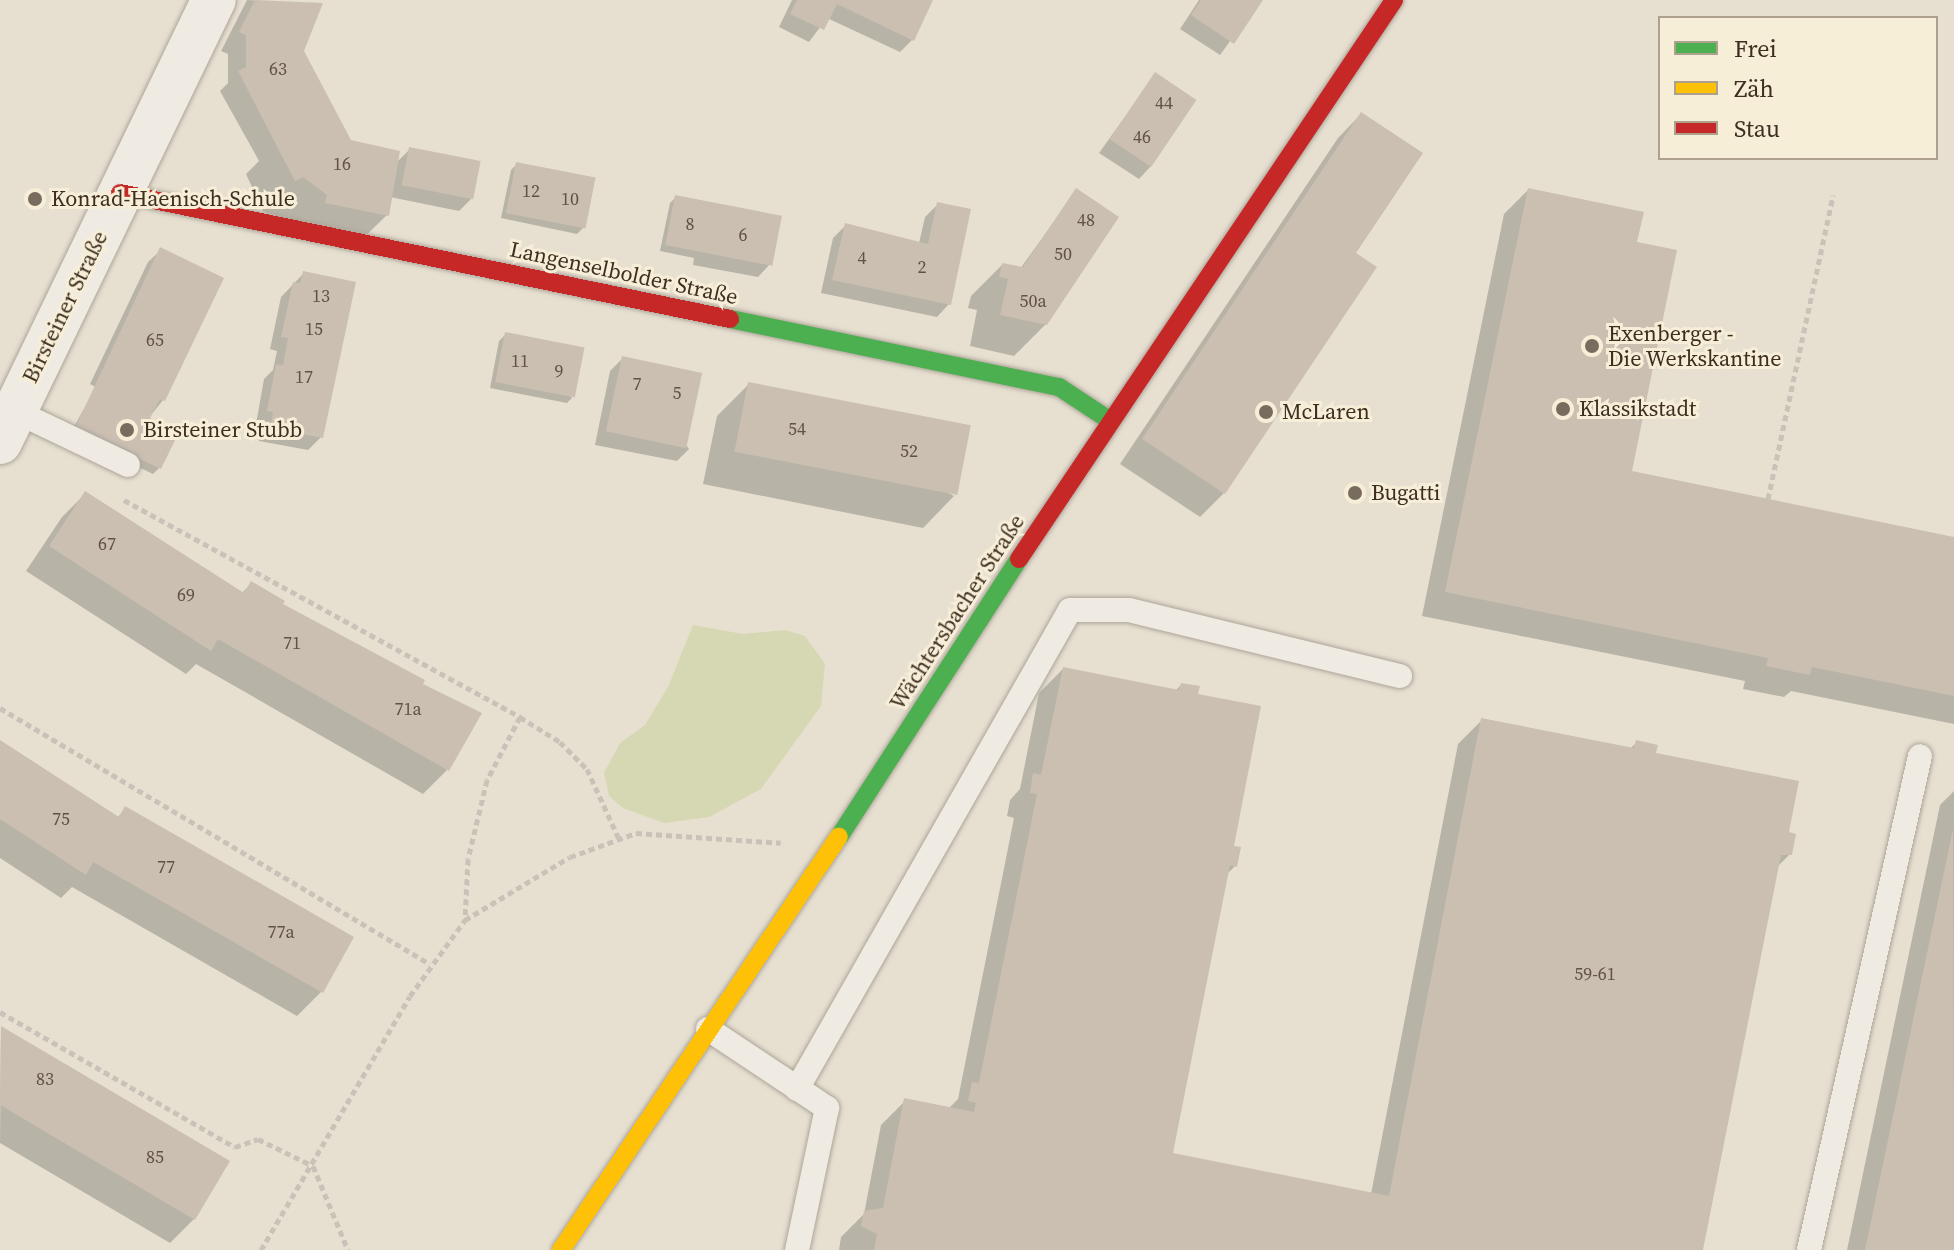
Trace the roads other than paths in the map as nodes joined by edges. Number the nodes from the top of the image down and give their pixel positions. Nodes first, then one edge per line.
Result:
1 (214, 0) edge
2 (1394, 0) edge
3 (120, 193) junction
4 (1109, 420) junction
5 (8, 427) edge
6 (128, 465) dead end
7 (1400, 676) dead end
8 (1920, 756) dead end
9 (708, 1029) junction
10 (797, 1089) junction
11 (561, 1250) edge
12 (797, 1250) edge
13 (1809, 1250) edge

1 - 3 street, Birsteiner Straße
2 - 4 street, Wächtersbacher Straße
3 - 4 street, Langenselbolder Straße
3 - 5 street, Birsteiner Straße
4 - 9 street, Wächtersbacher Straße
5 - 6 lane
7 - 10 lane
8 - 13 lane
9 - 10 lane
9 - 11 street, Wächtersbacher Straße
10 - 12 lane

